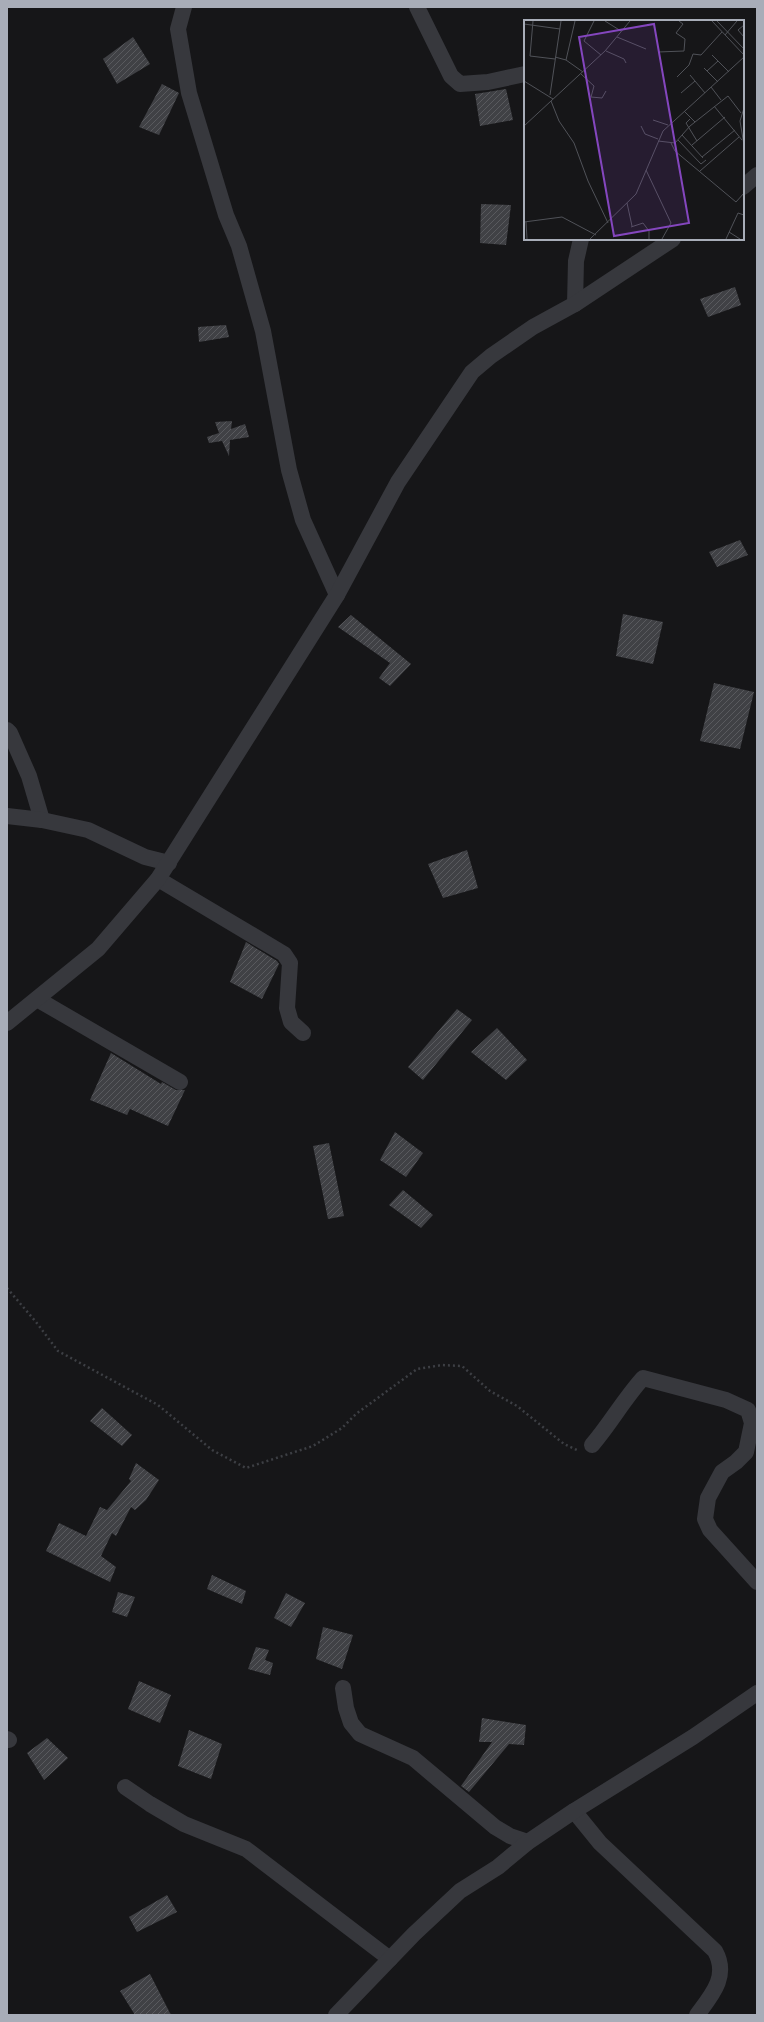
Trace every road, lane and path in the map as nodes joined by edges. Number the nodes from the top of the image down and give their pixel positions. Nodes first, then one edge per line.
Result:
1 (184, 7) edge
2 (417, 7) edge
3 (524, 74) edge
4 (757, 175) edge
5 (744, 186) edge
6 (581, 240) edge
7 (671, 240) edge
8 (575, 304) junction
9 (337, 595) junction
10 (7, 730) edge
11 (7, 816) edge
12 (42, 820) junction
13 (169, 863) junction
14 (158, 879) junction
15 (36, 999) junction
16 (7, 1023) edge
17 (303, 1033) dead end
18 (180, 1082) dead end
19 (7, 1288) edge
20 (592, 1445) joint
21 (757, 1582) edge
22 (344, 1688) dead end
23 (757, 1693) edge
24 (125, 1786) dead end
25 (574, 1811) junction
26 (528, 1842) junction
27 (390, 1959) junction
28 (341, 2013) edge
29 (697, 2015) edge

1 - 9 street
2 - 3 street
4 - 5 street
6 - 8 street
7 - 8 street
8 - 9 street
9 - 13 street
10 - 12 street
11 - 12 street
12 - 13 street
13 - 14 street
14 - 15 street
14 - 17 street
15 - 16 street
15 - 18 street
19 - 20 path
20 - 21 street
22 - 26 street
23 - 25 street
24 - 27 street
25 - 26 street
25 - 29 street
26 - 27 street
27 - 28 street

